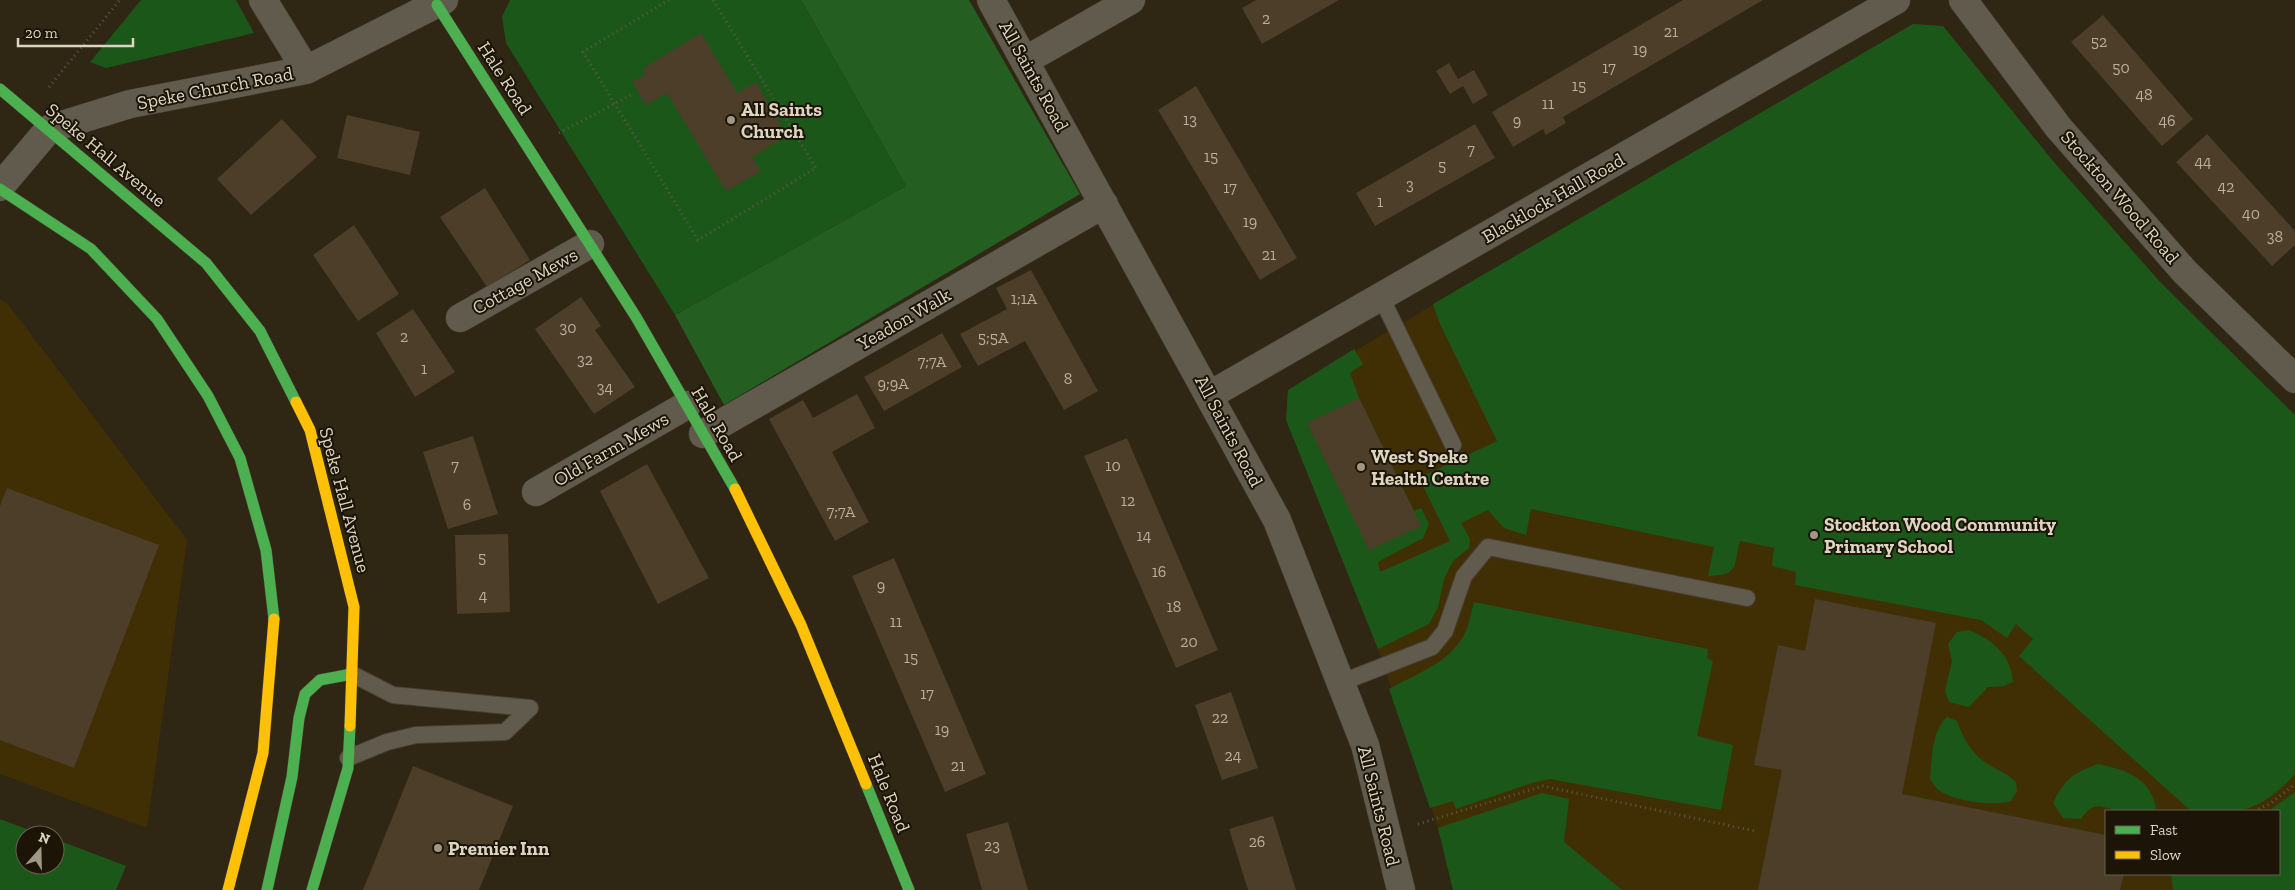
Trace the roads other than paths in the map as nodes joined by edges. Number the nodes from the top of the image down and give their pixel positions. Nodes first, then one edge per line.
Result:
1 (263, 0) edge
2 (991, 0) edge
3 (1131, 0) edge
4 (1896, 0) edge
5 (1963, 0) edge
6 (440, 3) edge
7 (1026, 60) junction
8 (306, 70) junction
9 (0, 89) edge
10 (38, 120) junction
11 (0, 188) edge
12 (1104, 204) junction
13 (590, 244) junction
14 (1381, 297) junction
15 (460, 318) dead end
16 (2295, 379) edge
17 (1210, 395) junction
18 (687, 405) junction
19 (703, 434) junction
20 (1453, 445) dead end
21 (536, 492) dead end
22 (1747, 598) dead end
23 (352, 674) junction
24 (1340, 683) junction
25 (348, 758) junction
26 (228, 890) edge
27 (267, 890) edge
28 (312, 890) edge
29 (909, 890) edge
30 (1401, 890) edge

1 - 8 street
2 - 7 street, All Saints Road
3 - 7 street
4 - 14 street, Blacklock Hall Road
5 - 16 street, Stockton Wood Road
6 - 8 street, Speke Church Road
6 - 13 street, Hale Road
7 - 12 street, All Saints Road
8 - 10 street, Speke Church Road
9 - 10 street, Speke Hall Avenue
10 - 11 street
10 - 23 street, Speke Hall Avenue
11 - 26 street
12 - 17 street, All Saints Road
12 - 19 street, Yeadon Walk
13 - 15 street, Cottage Mews
13 - 18 street, Hale Road
14 - 17 street, Blacklock Hall Road
14 - 20 lane
17 - 24 street, All Saints Road
18 - 19 street, Hale Road
18 - 21 street, Old Farm Mews
19 - 29 street, Hale Road
22 - 24 lane
23 - 25 street, Speke Hall Avenue
23 - 25 lane
23 - 27 street
24 - 30 street, All Saints Road
25 - 28 street, Speke Hall Avenue

